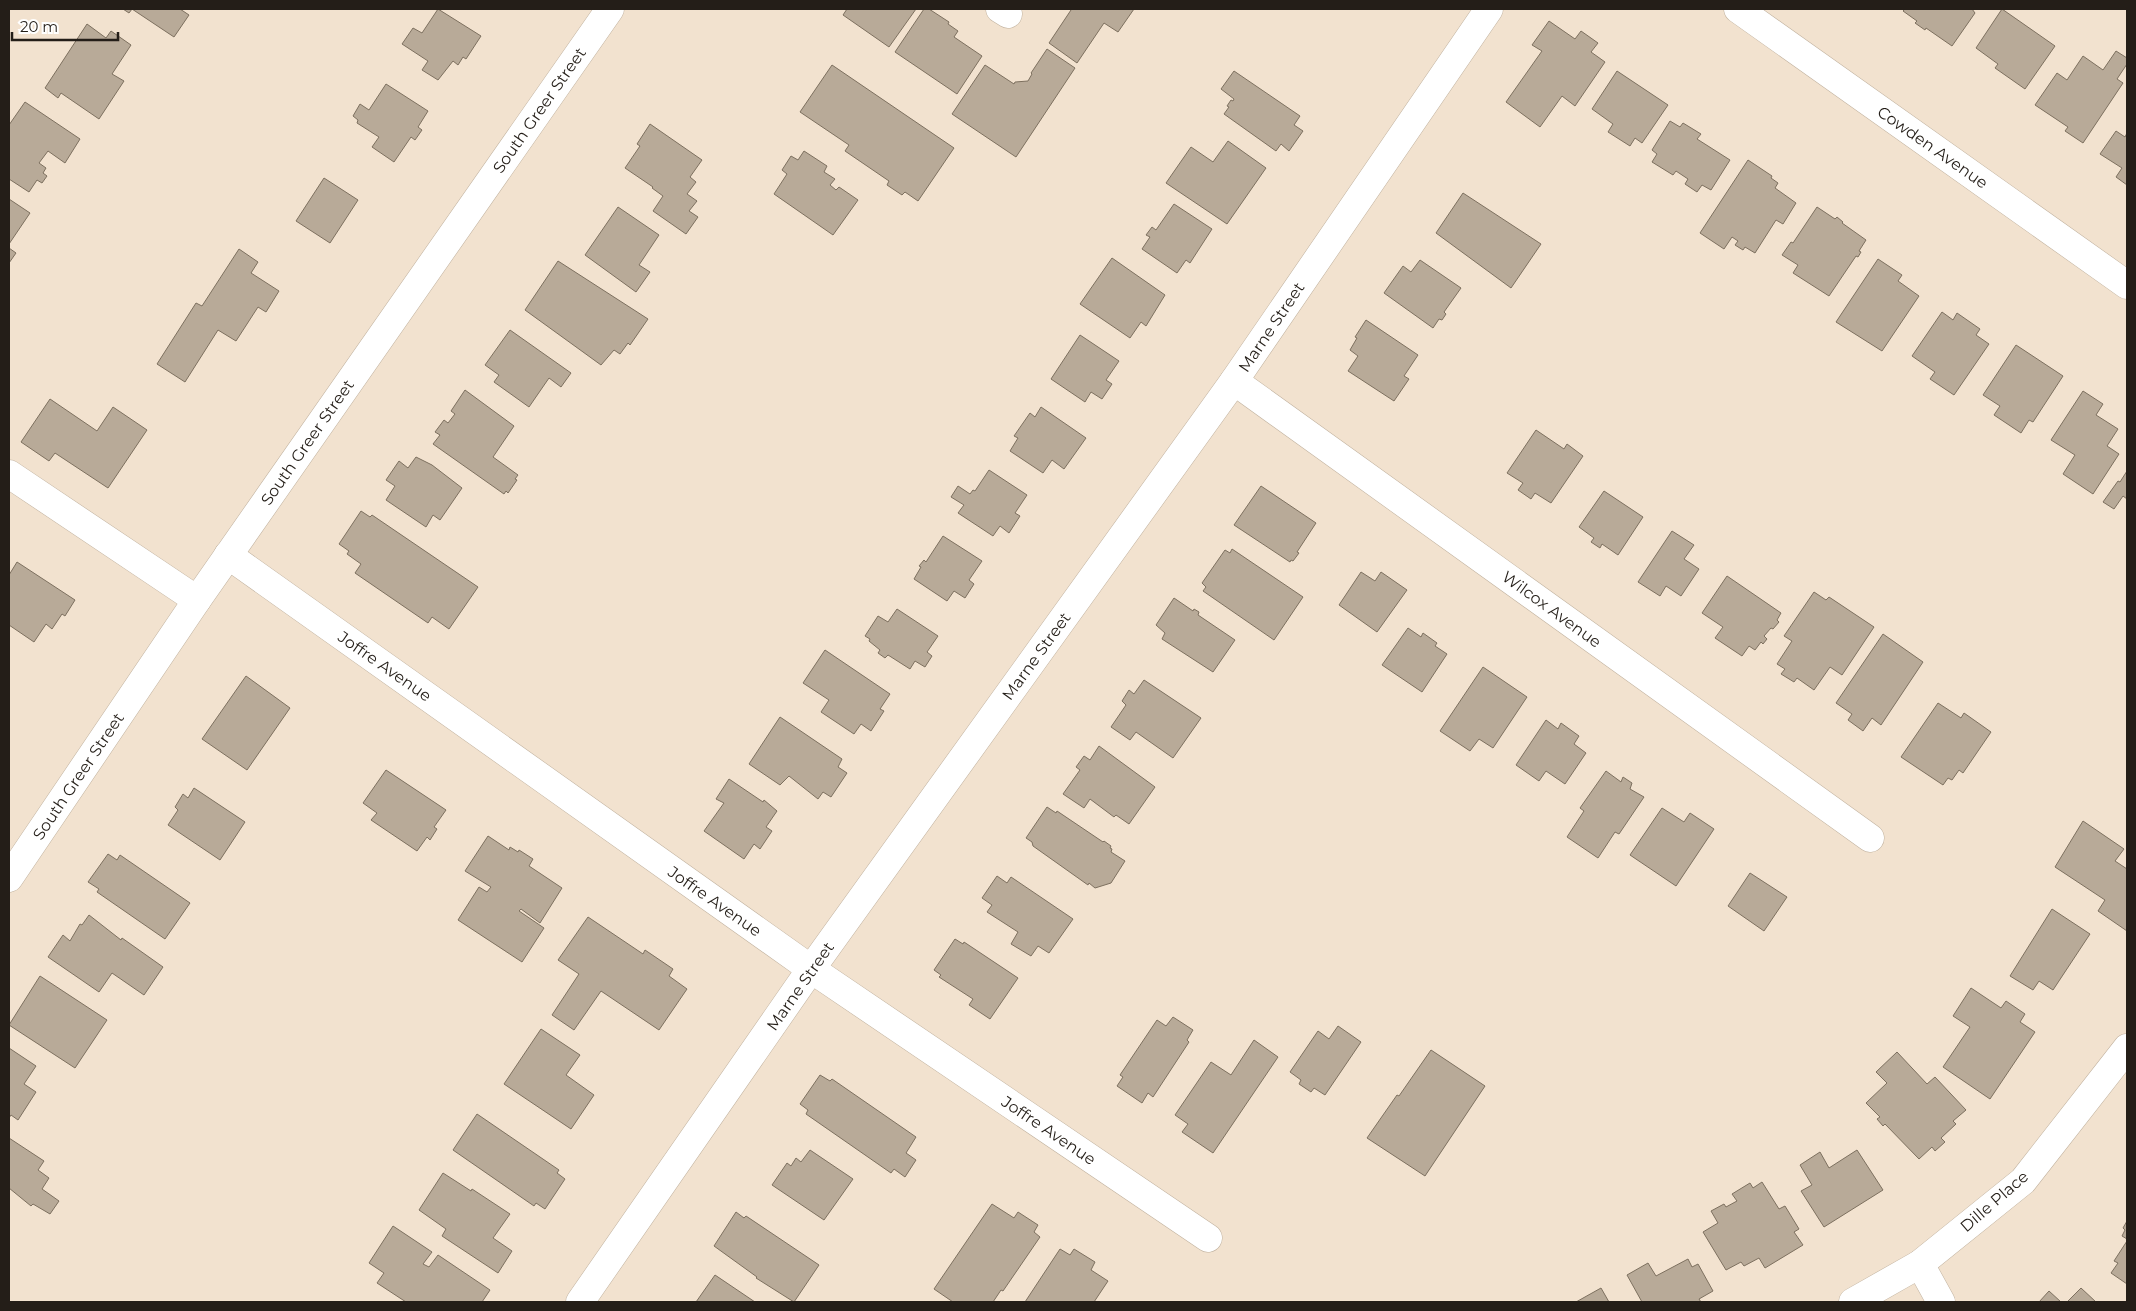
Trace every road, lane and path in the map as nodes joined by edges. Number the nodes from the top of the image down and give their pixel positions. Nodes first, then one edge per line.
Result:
1 (610, 9) edge
2 (1489, 9) edge
3 (1738, 9) edge
4 (2127, 285) edge
5 (1234, 381) junction
6 (9, 474) edge
7 (228, 555) junction
8 (197, 600) junction
9 (1870, 838) dead end
10 (9, 878) edge
11 (811, 969) junction
12 (2127, 1048) edge
13 (1208, 1238) dead end
14 (1920, 1264) junction
15 (580, 1302) edge
16 (1853, 1302) edge
17 (1941, 1302) edge

1 - 7 street, South Greer Street
2 - 5 street, Marne Street
3 - 4 street, Cowden Avenue
5 - 9 street, Wilcox Avenue
5 - 11 street, Marne Street
6 - 8 street
7 - 8 street, South Greer Street
7 - 11 street, Joffre Avenue
8 - 10 street, South Greer Street
11 - 13 street, Joffre Avenue
11 - 15 street, Marne Street
12 - 14 street, Dille Place
14 - 16 street, Dille Place
14 - 17 street

